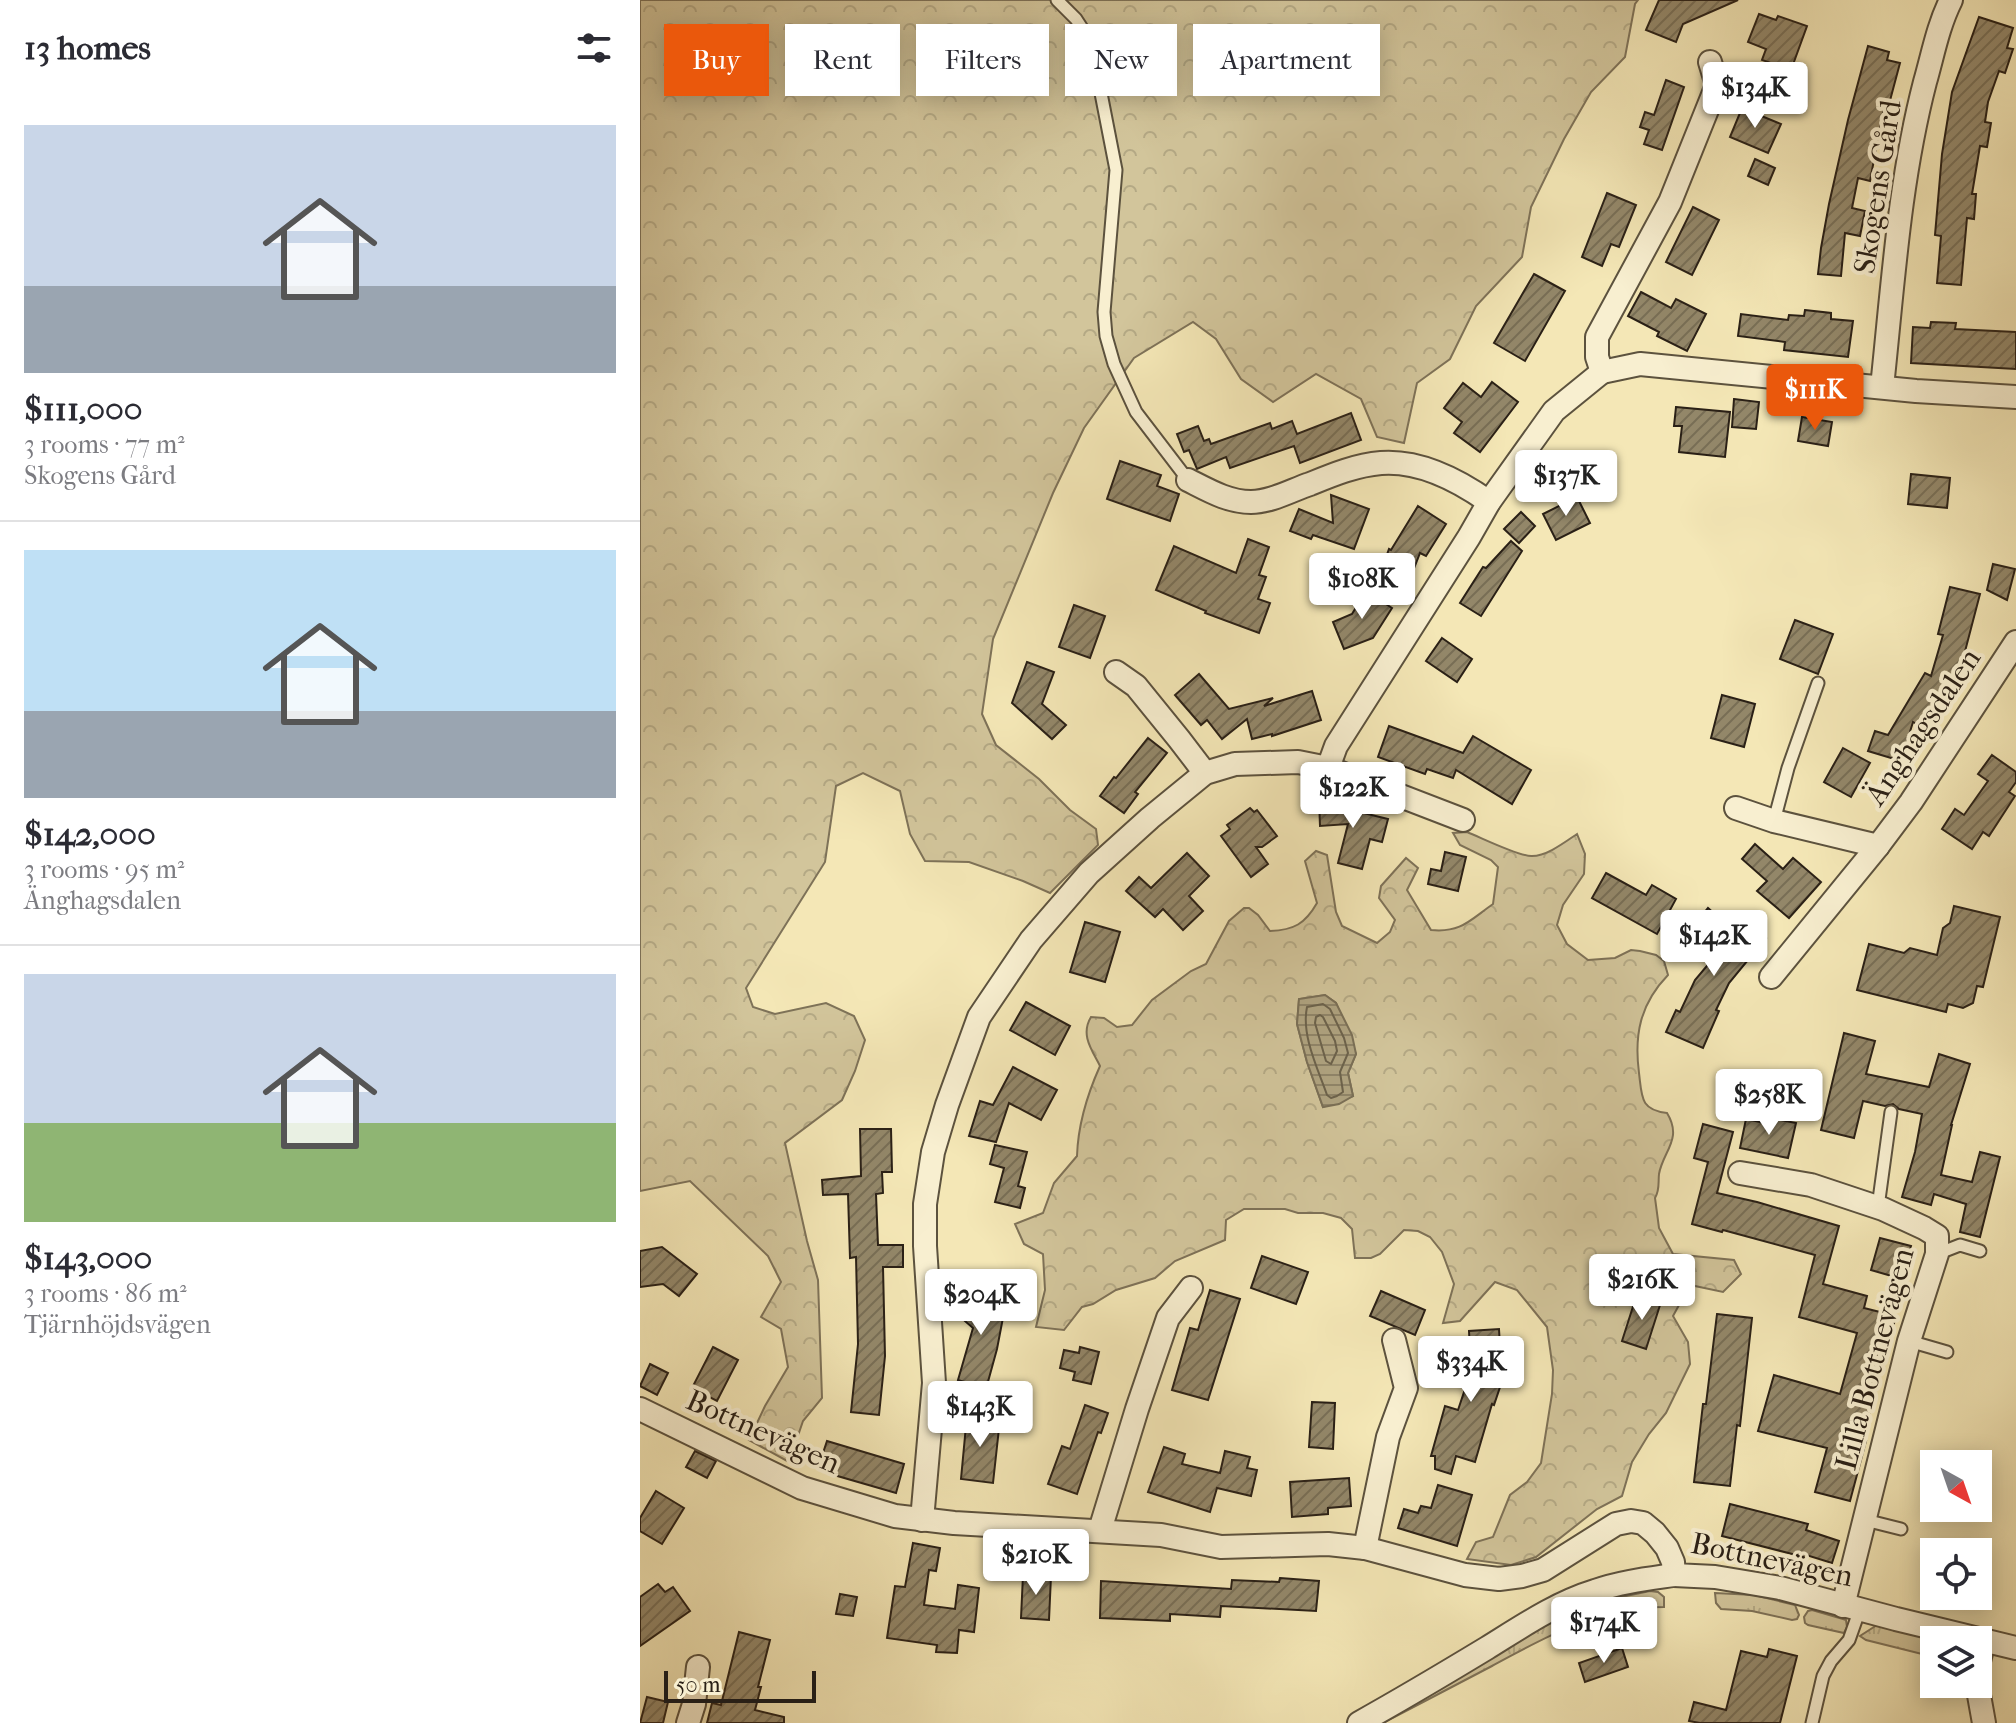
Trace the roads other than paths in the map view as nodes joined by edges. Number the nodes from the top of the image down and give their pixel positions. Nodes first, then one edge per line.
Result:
1 (1057, 0) edge
2 (1951, 0) edge
3 (1710, 62) dead end
4 (1602, 372) junction
5 (1882, 387) junction
6 (2016, 397) edge
7 (1188, 480) joint
8 (1489, 502) junction
9 (2016, 642) edge
10 (1116, 672) dead end
11 (1818, 683) dead end
12 (1328, 768) junction
13 (1205, 773) junction
14 (1736, 808) dead end
15 (1463, 820) dead end
16 (1774, 821) junction
17 (1878, 846) junction
18 (1771, 977) dead end
19 (1891, 1112) dead end
20 (1740, 1173) dead end
21 (1878, 1207) junction
22 (1980, 1251) dead end
23 (1937, 1254) junction
24 (1191, 1288) dead end
25 (1394, 1340) dead end
26 (1909, 1341) junction
27 (1947, 1352) dead end
28 (640, 1409) edge
29 (922, 1520) junction
30 (1865, 1520) junction
31 (1901, 1529) dead end
32 (1100, 1530) junction
33 (1365, 1548) junction
34 (1674, 1575) junction
35 (1851, 1607) junction
36 (1925, 1626) edge
37 (1992, 1643) edge
38 (2016, 1648) edge
39 (698, 1667) dead end
40 (1980, 1698) edge
41 (688, 1723) edge
42 (1359, 1723) edge
43 (1812, 1723) edge
44 (1984, 1723) edge

1 - 7 lane
2 - 5 street, Skogens Gård
3 - 4 street
4 - 5 street
4 - 8 street
5 - 6 street
7 - 8 street
8 - 12 street
9 - 17 street, Änghagsdalen
10 - 13 street
11 - 16 lane
12 - 13 street
12 - 15 street
13 - 29 street
14 - 16 street, Änghagsdalen
16 - 17 street, Änghagsdalen
17 - 18 street, Änghagsdalen
19 - 21 lane
20 - 21 street, Lilla Bottnevägen
21 - 23 street, Lilla Bottnevägen
22 - 23 lane
23 - 26 street, Lilla Bottnevägen
24 - 32 street
25 - 33 street
26 - 27 lane
26 - 30 street, Lilla Bottnevägen
28 - 29 street, Bottnevägen
29 - 32 street, Bottnevägen
30 - 31 lane
30 - 35 street, Lilla Bottnevägen
32 - 33 street, Bottnevägen
33 - 34 street, Bottnevägen
34 - 35 street, Bottnevägen
34 - 42 street
35 - 36 street, Bottnevägen
35 - 43 lane
37 - 38 street, Bottnevägen
39 - 41 street
40 - 44 street

